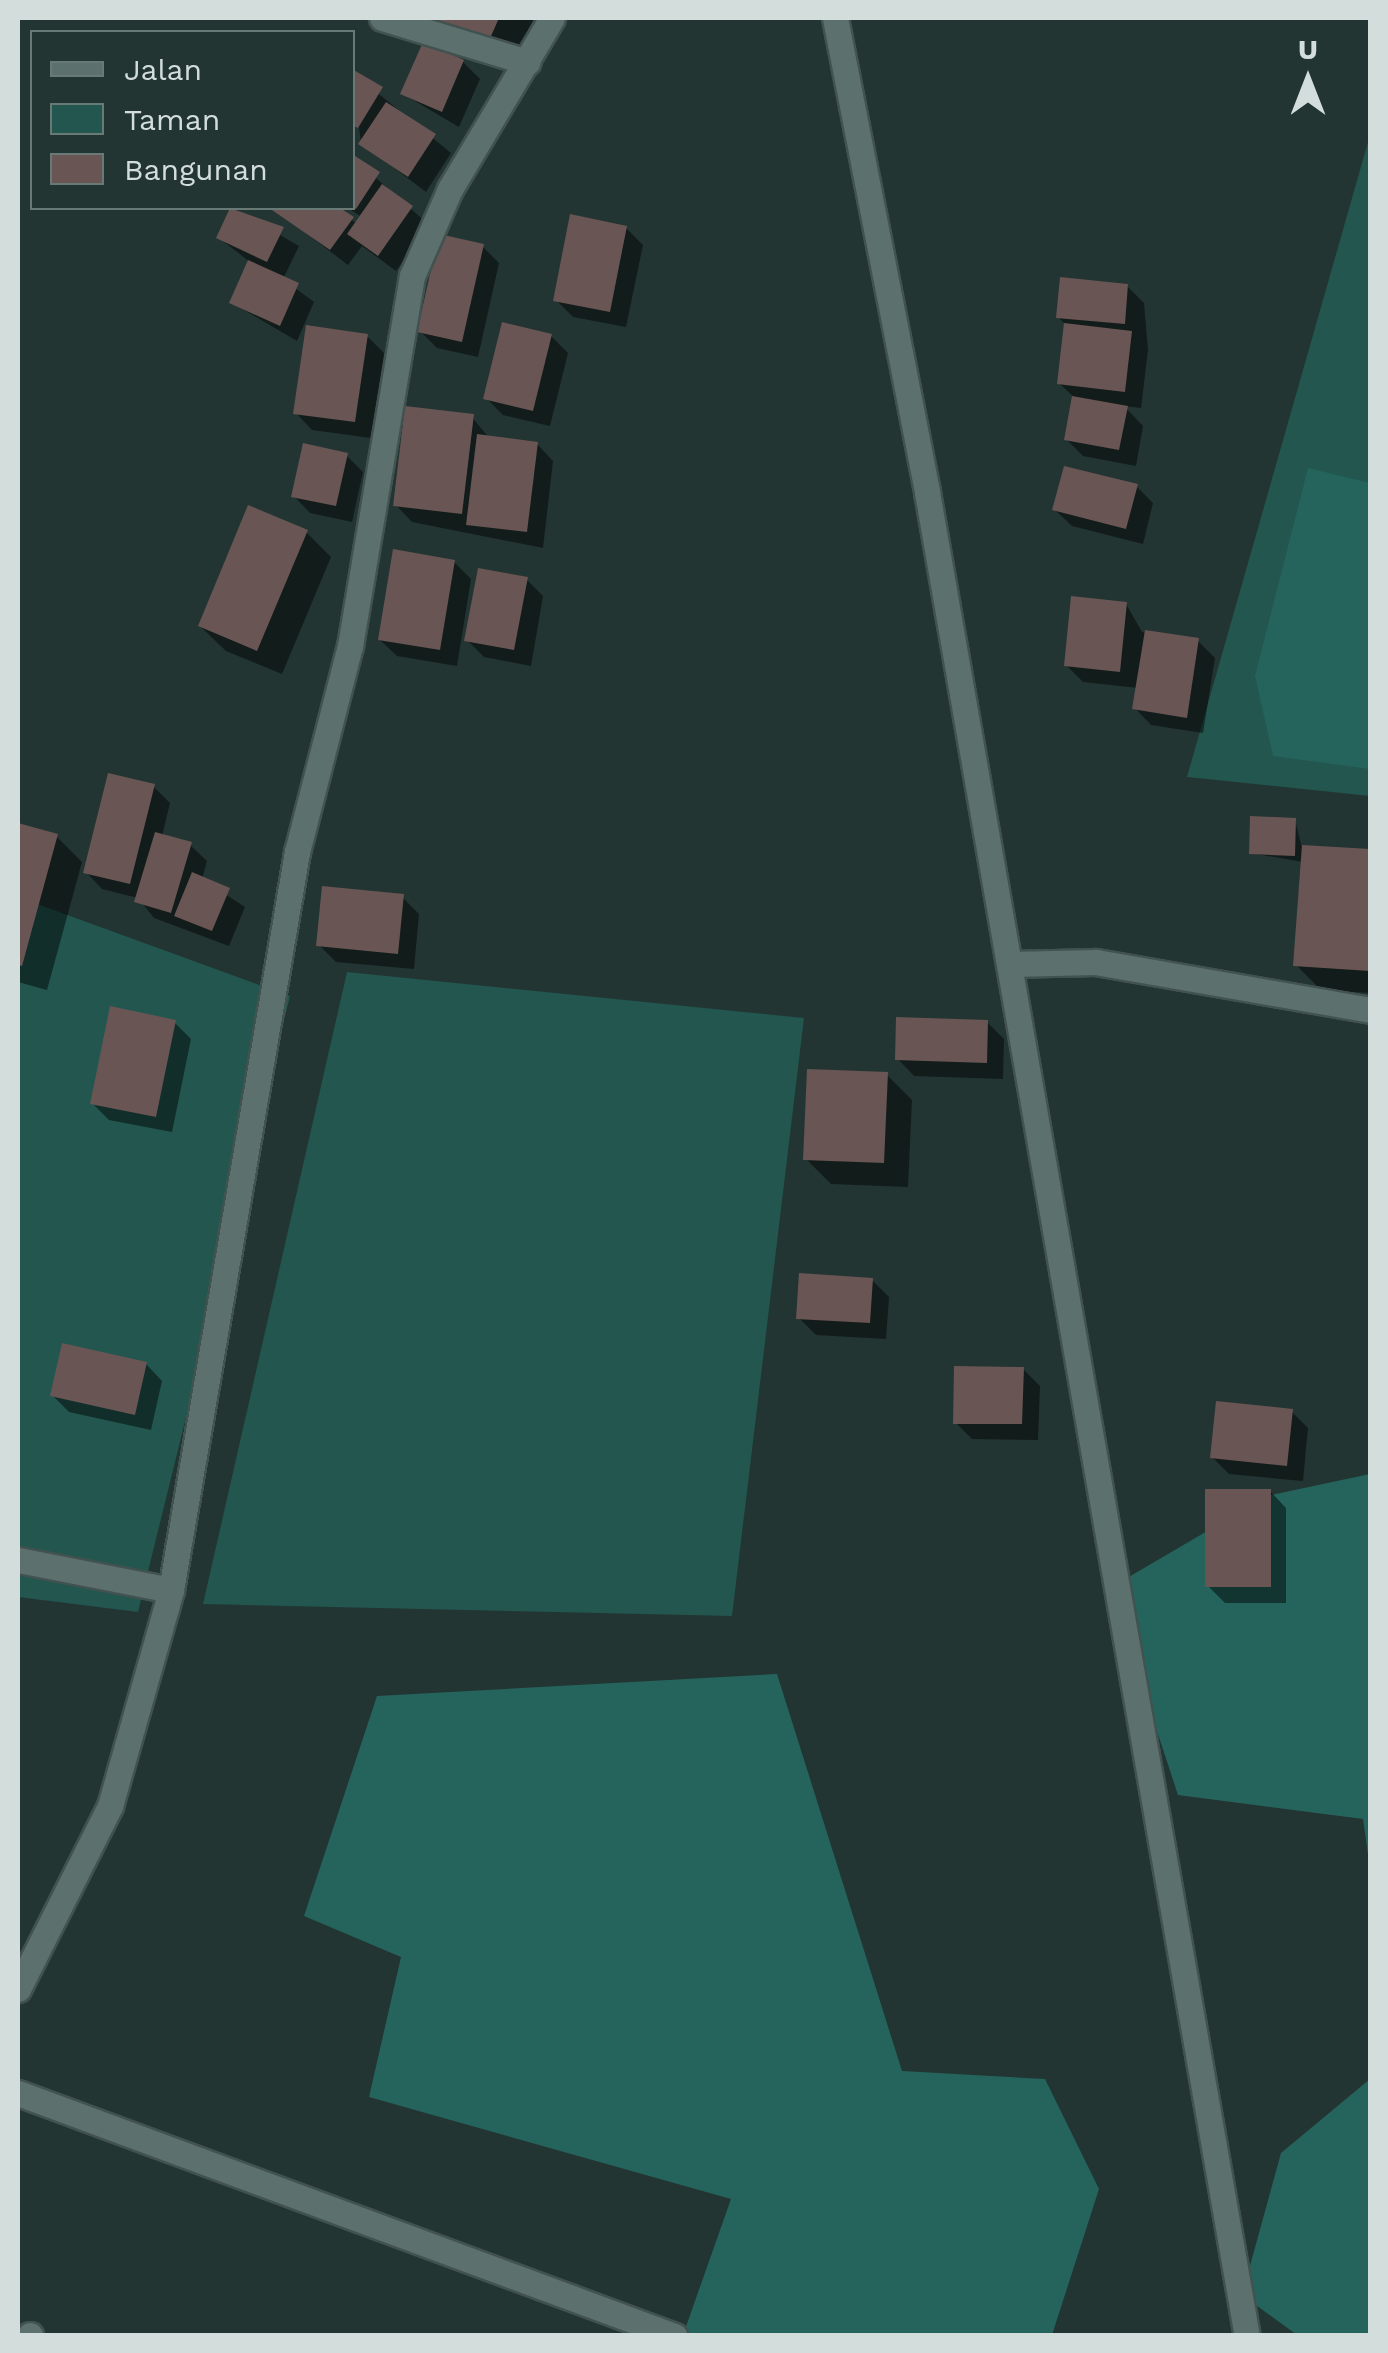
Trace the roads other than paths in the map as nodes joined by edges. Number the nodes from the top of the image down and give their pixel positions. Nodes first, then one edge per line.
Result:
1 (382, 18) edge
2 (552, 18) edge
3 (835, 18) edge
4 (527, 62) junction
5 (1010, 964) junction
6 (1370, 1010) edge
7 (18, 1560) edge
8 (171, 1590) junction
9 (23, 1955) edge
10 (18, 1989) edge
11 (18, 2093) edge
12 (675, 2336) edge
13 (1247, 2336) edge

1 - 4 street
2 - 4 street
3 - 5 street
4 - 8 street
5 - 6 street
5 - 13 street
7 - 8 street
8 - 9 street
9 - 10 street
11 - 12 street

